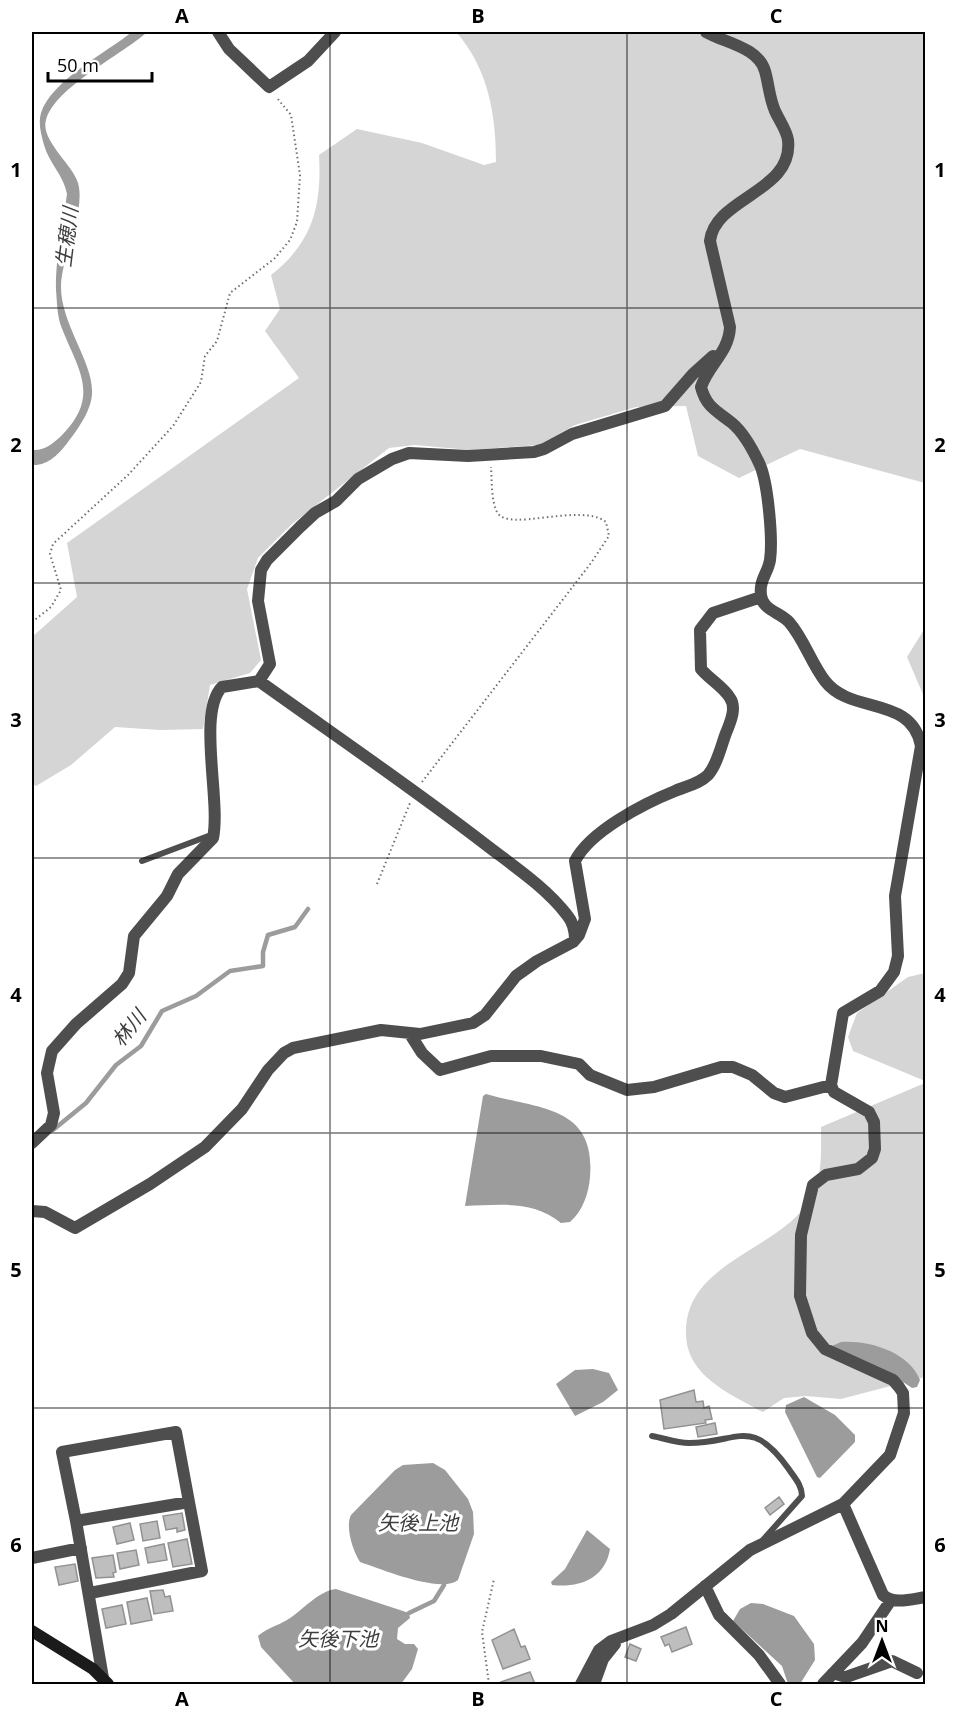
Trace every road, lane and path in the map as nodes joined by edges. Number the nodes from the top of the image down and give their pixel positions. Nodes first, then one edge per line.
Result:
1 (218, 32) edge
2 (335, 32) edge
3 (706, 32) edge
4 (268, 87) junction
5 (722, 352) junction
6 (490, 455) junction
7 (760, 597) junction
8 (32, 622) edge
9 (259, 681) junction
10 (416, 791) junction
11 (214, 834) junction
12 (142, 861) dead end
13 (377, 884) dead end
14 (575, 940) junction
15 (410, 1034) junction
16 (831, 1085) junction
17 (32, 1143) edge
18 (32, 1210) edge
19 (652, 1436) dead end
20 (189, 1502) junction
21 (843, 1504) junction
22 (76, 1521) junction
23 (759, 1545) junction
24 (81, 1548) junction
25 (32, 1558) edge
26 (494, 1579) dead end
27 (705, 1586) junction
28 (90, 1593) junction
29 (926, 1597) edge
30 (891, 1600) junction
31 (32, 1631) edge
32 (622, 1637) junction
33 (833, 1673) junction
34 (917, 1673) dead end
35 (106, 1681) edge
36 (489, 1684) edge
37 (581, 1684) edge
38 (594, 1684) edge
39 (780, 1684) edge
40 (823, 1684) edge

1 - 4 street
2 - 4 street
3 - 5 street
4 - 8 path
5 - 6 street
5 - 7 street
6 - 9 street
6 - 10 path
7 - 14 street
7 - 16 street
9 - 10 street
9 - 11 street
10 - 13 path
10 - 14 street
11 - 12 lane
11 - 17 street
14 - 15 street
15 - 16 street
15 - 18 street
16 - 21 street
19 - 23 lane
20 - 22 street
20 - 22 street
20 - 28 street
21 - 23 street
21 - 30 street
22 - 24 street
23 - 27 street
24 - 25 street
24 - 28 street
26 - 36 path
27 - 32 street
27 - 39 street
28 - 35 street
29 - 30 street
30 - 33 street
31 - 35 main road
32 - 37 street
32 - 38 street
33 - 34 street
33 - 40 street

